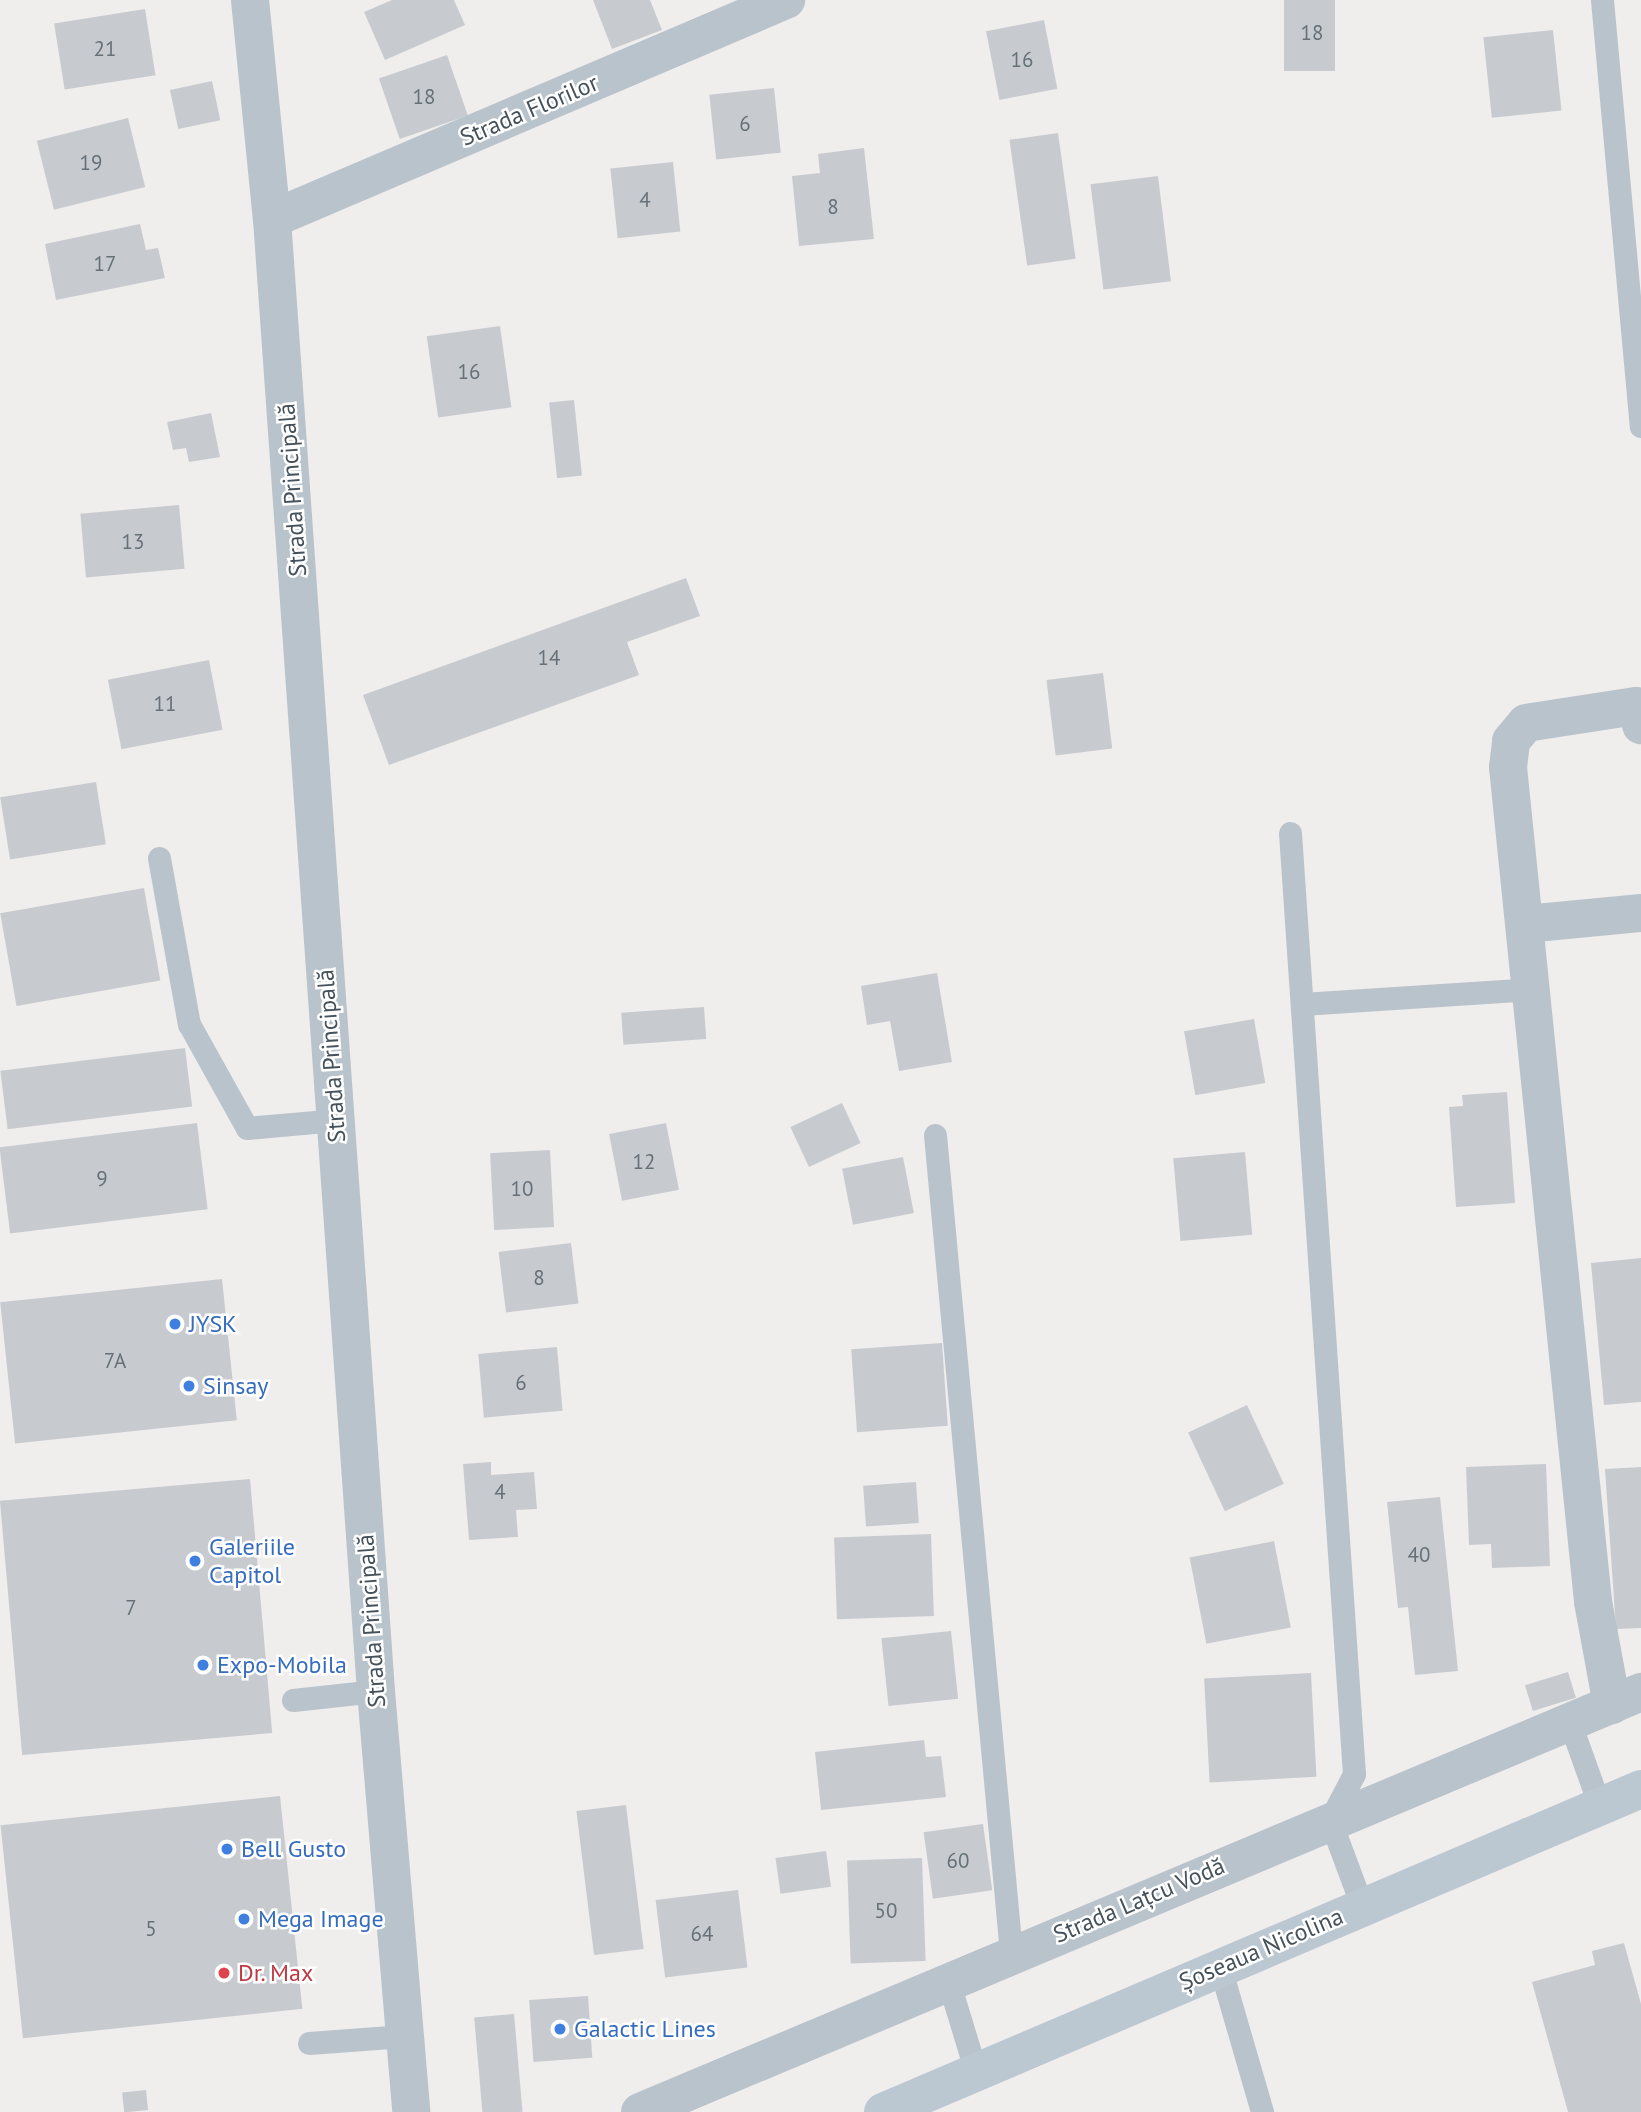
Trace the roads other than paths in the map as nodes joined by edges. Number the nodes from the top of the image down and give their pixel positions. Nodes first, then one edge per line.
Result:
1 (250, 0) edge
2 (786, 0) edge
3 (1602, 0) edge
4 (272, 219) junction
5 (1641, 426) edge
6 (1641, 725) edge
7 (1290, 833) dead end
8 (159, 858) dead end
9 (1641, 913) edge
10 (1525, 924) junction
11 (1531, 989) junction
12 (1302, 1004) junction
13 (336, 1120) junction
14 (935, 1135) dead end
15 (376, 1691) junction
16 (1627, 1699) edge
17 (293, 1700) dead end
18 (1570, 1723) junction
19 (1641, 1789) edge
20 (1600, 1807) junction
21 (1330, 1820) junction
22 (1362, 1906) junction
23 (1011, 1953) junction
24 (1220, 1967) junction
25 (948, 1980) junction
26 (404, 2036) junction
27 (309, 2043) dead end
28 (976, 2072) junction
29 (411, 2112) edge
30 (640, 2112) edge
31 (883, 2112) edge
32 (1262, 2112) edge

1 - 4 street, Strada Principală
2 - 4 street, Strada Florilor
3 - 5 lane
4 - 13 street, Strada Principală
6 - 10 street
7 - 12 lane
8 - 13 lane
9 - 10 street
10 - 11 street
11 - 12 lane
11 - 16 street
12 - 21 lane
13 - 15 street, Strada Principală
14 - 23 lane
15 - 17 lane
15 - 26 street, Strada Principală
16 - 18 street, Strada Lațcu Vodă
18 - 20 lane
18 - 21 street, Strada Lațcu Vodă
19 - 20 main road, Șoseaua Nicolina
20 - 22 main road, Șoseaua Nicolina
21 - 22 lane
21 - 23 street, Strada Lațcu Vodă
22 - 24 main road, Șoseaua Nicolina
23 - 25 street, Strada Lațcu Vodă
24 - 28 main road, Șoseaua Nicolina
24 - 32 lane
25 - 28 lane
25 - 30 street, Strada Lațcu Vodă
26 - 27 lane
26 - 29 street, Strada Principală
28 - 31 main road, Șoseaua Nicolina

